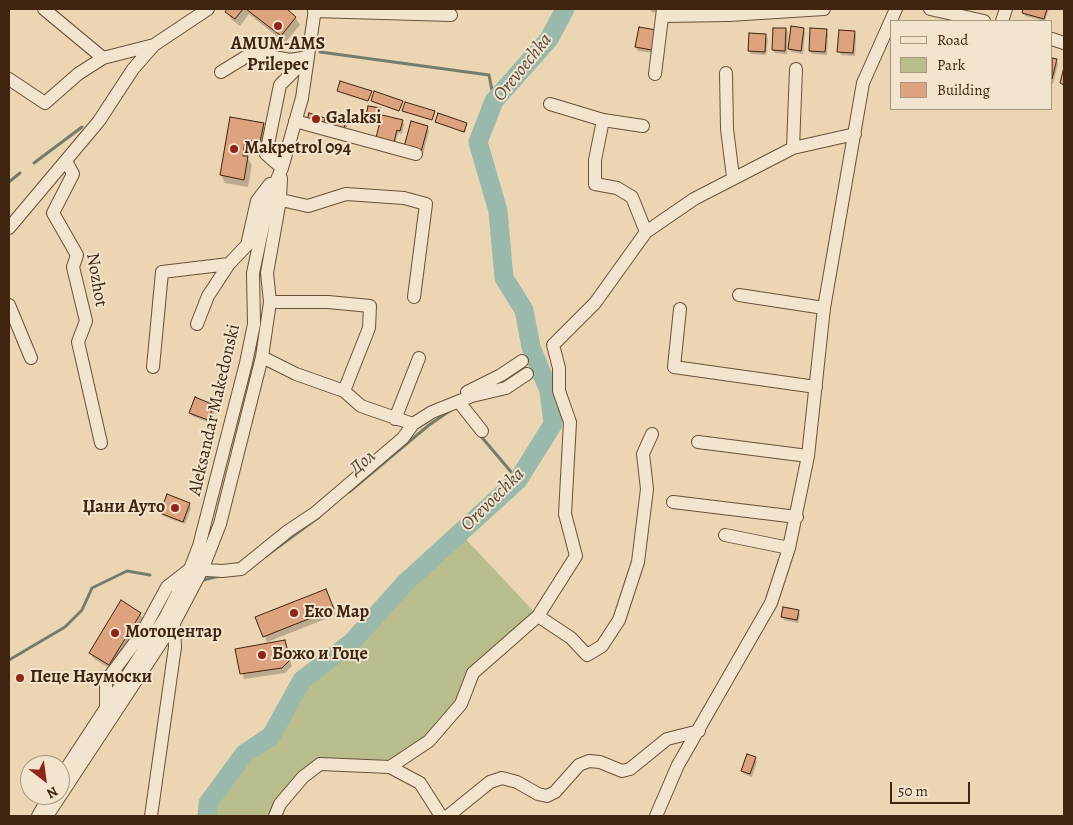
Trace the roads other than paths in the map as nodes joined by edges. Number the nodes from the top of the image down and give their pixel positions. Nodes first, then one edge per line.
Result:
1 (44, 9) edge
2 (824, 9) edge
3 (930, 9) edge
4 (206, 10) edge
5 (314, 10) edge
6 (698, 11) edge
7 (663, 12) edge
8 (729, 12) edge
9 (451, 16) dead end
10 (980, 20) edge
11 (890, 22) edge
12 (154, 45) junction
13 (308, 57) junction
14 (103, 58) junction
15 (796, 69) dead end
16 (221, 72) dead end
17 (726, 73) dead end
18 (655, 74) dead end
19 (9, 79) edge
20 (550, 104) dead end
21 (603, 120) junction
22 (294, 121) junction
23 (642, 126) dead end
24 (855, 134) junction
25 (793, 148) junction
26 (416, 154) dead end
27 (66, 161) junction
28 (282, 168) junction
29 (734, 177) junction
30 (275, 199) junction
31 (9, 228) edge
32 (646, 232) junction
33 (229, 264) junction
34 (739, 295) dead end
35 (414, 297) dead end
36 (270, 302) junction
37 (9, 305) edge
38 (824, 308) junction
39 (680, 309) dead end
40 (197, 324) dead end
41 (31, 358) dead end
42 (262, 358) junction
43 (419, 358) dead end
44 (522, 361) dead end
45 (153, 367) dead end
46 (527, 374) dead end
47 (816, 387) junction
48 (344, 391) junction
49 (459, 402) junction
50 (432, 412) junction
51 (395, 419) junction
52 (413, 424) junction
53 (482, 431) dead end
54 (652, 434) dead end
55 (101, 442) dead end
56 (698, 442) dead end
57 (808, 456) junction
58 (673, 502) dead end
59 (797, 517) junction
60 (725, 535) dead end
61 (789, 548) junction
62 (196, 570) junction
63 (538, 616) junction
64 (170, 620) junction
65 (106, 706) junction
66 (699, 731) junction
67 (70, 762) edge
68 (390, 766) junction
69 (44, 805) edge
70 (38, 816) edge
71 (47, 816) edge
72 (151, 816) edge
73 (275, 816) edge
74 (440, 816) edge
75 (448, 816) edge
76 (656, 816) edge

1 - 14 street
2 - 8 street
3 - 10 street
4 - 12 street
5 - 9 street, Aleksandar Makedonski
5 - 13 street, Aleksandar Makedonski
6 - 7 street
6 - 8 street
7 - 18 street
11 - 24 street
12 - 14 street
12 - 27 street
13 - 16 street
13 - 22 street, Aleksandar Makedonski
13 - 28 street
14 - 19 street
15 - 25 street
17 - 29 street
20 - 21 street
21 - 23 street
21 - 32 street
22 - 26 street
22 - 28 street, Aleksandar Makedonski
24 - 25 street
24 - 38 street
25 - 29 street
27 - 31 street
27 - 55 street, Nozhot
28 - 30 street, Aleksandar Makedonski
28 - 33 street, Aleksandar Makedonski
29 - 32 street
30 - 35 street
30 - 36 street, Aleksandar Makedonski
30 - 62 street, Aleksandar Makedonski
32 - 63 street
33 - 40 street, Aleksandar Makedonski
33 - 45 street
34 - 38 street
36 - 42 street, Aleksandar Makedonski
36 - 48 street
37 - 41 street
38 - 47 street
39 - 47 street
42 - 48 street, Aleksandar Makedonski
42 - 62 street, Aleksandar Makedonski
43 - 51 street
44 - 50 street
46 - 49 street
47 - 57 street
48 - 51 street, Aleksandar Makedonski
49 - 50 street
49 - 53 street
50 - 52 street
51 - 52 street, Aleksandar Makedonski
52 - 62 street
54 - 63 street
56 - 57 street
57 - 59 street
58 - 59 street
59 - 61 street
60 - 61 street
61 - 66 street
62 - 64 street, Aleksandar Makedonski
62 - 65 street
63 - 68 street
64 - 65 street, Aleksandar Makedonski
64 - 71 street, Aleksandar Makedonski
64 - 72 street, Aleksandar Makedonski
65 - 67 street, Aleksandar Makedonski
66 - 75 street
66 - 76 street
68 - 73 street
68 - 74 street
69 - 70 street

